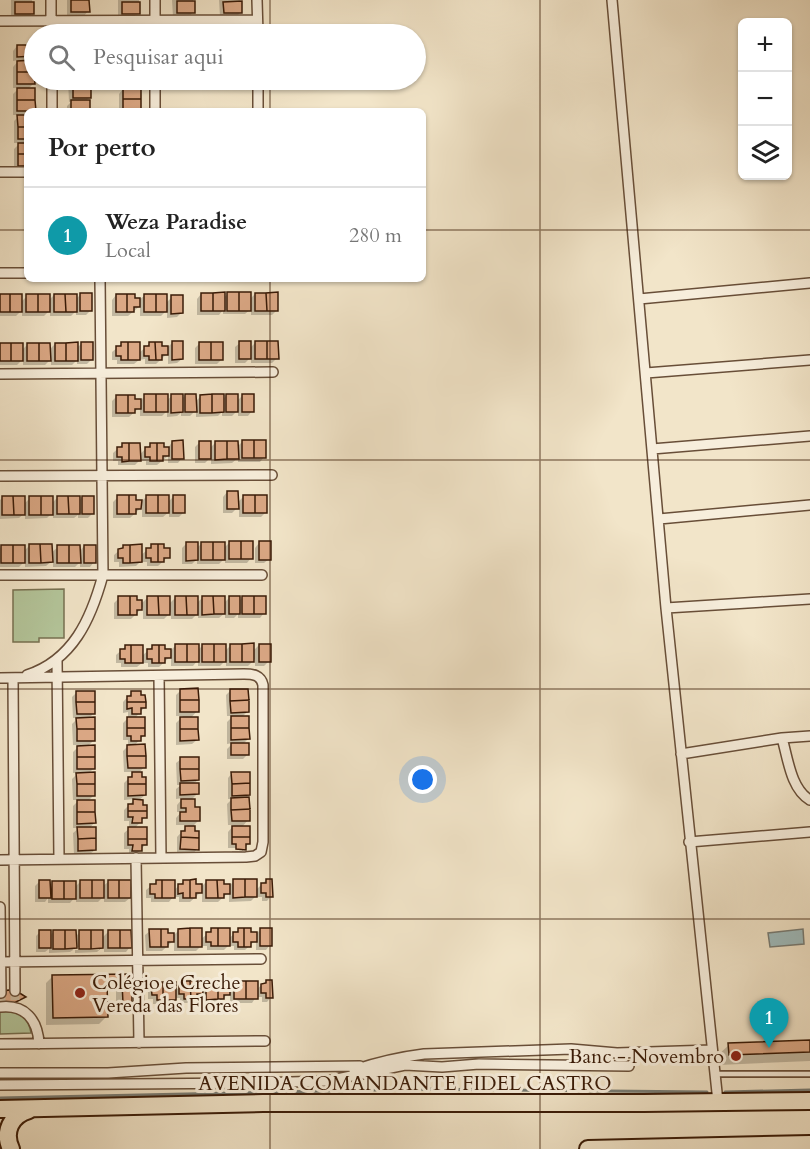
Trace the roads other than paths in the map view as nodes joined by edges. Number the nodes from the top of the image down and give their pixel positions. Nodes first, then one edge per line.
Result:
1 (51, 0) edge
2 (155, 0) edge
3 (257, 0) edge
4 (612, 0) edge
5 (155, 20) junction
6 (257, 20) junction
7 (0, 21) edge
8 (51, 21) junction
9 (155, 24) edge
10 (257, 24) edge
11 (52, 90) edge
12 (155, 90) edge
13 (258, 90) edge
14 (52, 108) edge
15 (155, 108) edge
16 (258, 108) edge
17 (4, 172) edge
18 (24, 172) edge
19 (24, 176) edge
20 (0, 273) edge
21 (24, 273) edge
22 (100, 282) edge
23 (810, 283) edge
24 (639, 299) junction
25 (810, 360) edge
26 (273, 372) dead end
27 (100, 373) junction
28 (646, 373) junction
29 (0, 374) edge
30 (810, 436) edge
31 (652, 449) junction
32 (272, 475) dead end
33 (0, 476) edge
34 (101, 476) junction
35 (810, 505) edge
36 (659, 519) junction
37 (262, 574) dead end
38 (0, 575) edge
39 (103, 575) junction
40 (810, 599) edge
41 (666, 608) junction
42 (57, 660) junction
43 (159, 676) junction
44 (57, 677) junction
45 (0, 678) edge
46 (12, 678) junction
47 (810, 736) edge
48 (782, 738) junction
49 (681, 754) junction
50 (810, 800) edge
51 (810, 832) edge
52 (689, 842) junction
53 (136, 858) junction
54 (161, 858) junction
55 (59, 859) junction
56 (0, 860) edge
57 (14, 860) junction
58 (0, 907) edge
59 (261, 959) dead end
60 (138, 961) junction
61 (1, 962) edge
62 (15, 962) junction
63 (15, 991) tunnel mouth
64 (1, 993) edge
65 (1, 1002) edge
66 (0, 1007) edge
67 (265, 1041) dead end
68 (139, 1043) junction
69 (0, 1044) edge
70 (39, 1044) junction
71 (712, 1050) junction
72 (366, 1066) junction
73 (629, 1066) dead end
74 (0, 1073) edge
75 (715, 1074) junction
76 (810, 1074) edge
77 (327, 1081) junction
78 (0, 1085) edge
79 (810, 1101) edge
80 (718, 1102) junction
81 (0, 1109) edge
82 (33, 1109) junction
83 (810, 1144) edge
84 (10, 1149) edge
85 (588, 1149) edge

1 - 8 street
2 - 5 street
3 - 6 street
4 - 24 street
5 - 6 street
5 - 8 street
5 - 9 street
6 - 10 street
7 - 8 street
11 - 14 street
12 - 15 street
13 - 16 street
17 - 18 street
17 - 19 street
20 - 21 street
22 - 27 street
23 - 24 street
24 - 28 street
25 - 28 street
26 - 27 street
27 - 29 street
27 - 34 street
28 - 31 street
30 - 31 street
31 - 36 street
32 - 34 street
33 - 34 street
34 - 39 street
35 - 36 street
36 - 41 street
37 - 39 street
38 - 39 street
39 - 42 street
40 - 41 street
41 - 49 street
42 - 44 street
42 - 46 street
43 - 44 street
43 - 54 street
43 - 54 street
44 - 46 street
44 - 55 street
45 - 46 street
46 - 57 street
47 - 48 street
48 - 49 street
48 - 50 street
49 - 52 street
51 - 52 street
52 - 71 street
53 - 54 street
53 - 55 street
53 - 60 street
55 - 57 street
56 - 57 street
57 - 62 street
58 - 61 street
59 - 60 street
60 - 62 street
60 - 68 street
61 - 62 street
61 - 64 street
62 - 63 street
65 - 66 street
66 - 70 street
67 - 68 street
68 - 70 street
69 - 70 street
71 - 72 street
71 - 75 street
72 - 74 street
72 - 77 street
73 - 77 street
75 - 76 lane
75 - 80 street
77 - 78 street
79 - 80 highway, AVENIDA COMANDANTE FIDEL CASTRO
80 - 82 highway, AVENIDA COMANDANTE FIDEL CASTRO
81 - 82 highway, AVENIDA COMANDANTE FIDEL CASTRO
82 - 84 highway
83 - 85 highway

